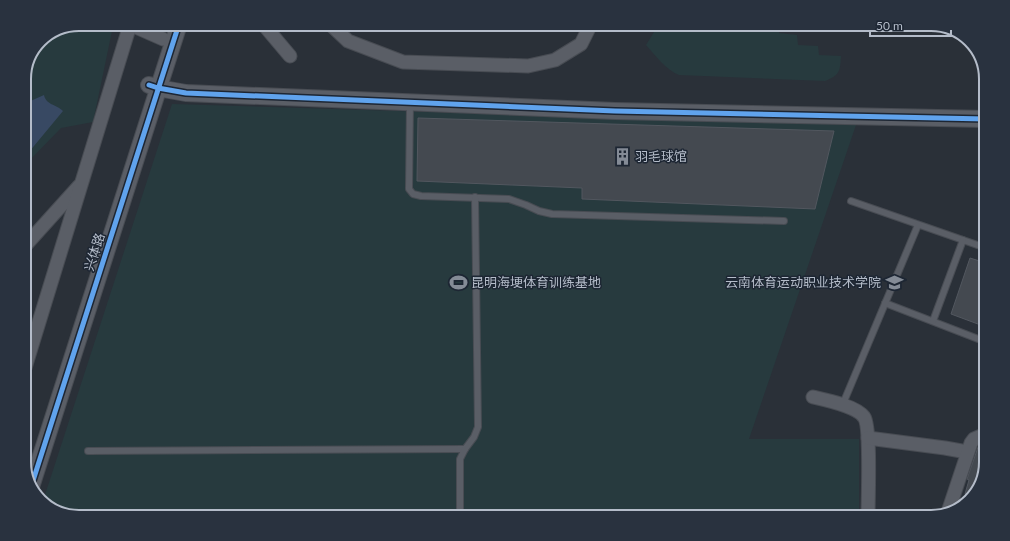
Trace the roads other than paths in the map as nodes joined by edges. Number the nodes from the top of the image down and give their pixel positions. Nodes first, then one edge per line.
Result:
1 (127, 31) edge
2 (166, 31) edge
3 (176, 31) edge
4 (269, 31) edge
5 (337, 31) edge
6 (587, 31) edge
7 (290, 56) dead end
8 (154, 87) junction
9 (410, 103) junction
10 (979, 119) edge
11 (83, 181) junction
12 (475, 197) junction
13 (851, 201) dead end
14 (784, 221) dead end
15 (918, 225) junction
16 (31, 239) edge
17 (963, 240) junction
18 (979, 246) edge
19 (884, 302) junction
20 (933, 321) junction
21 (979, 339) edge
22 (31, 348) edge
23 (813, 397) dead end
24 (842, 406) junction
25 (979, 437) edge
26 (868, 438) junction
27 (464, 449) junction
28 (88, 451) dead end
29 (967, 452) junction
30 (31, 455) edge
31 (34, 477) edge
32 (950, 506) edge
33 (460, 510) edge
34 (868, 510) edge

1 - 11 street
2 - 8 street, 兴体路
3 - 8 street, 兴体路
4 - 7 street
5 - 6 street
8 - 9 street
8 - 30 street, 兴体路
8 - 31 street, 兴体路
9 - 10 street
9 - 12 lane
11 - 16 street
11 - 22 street
12 - 14 lane
12 - 27 lane
13 - 15 lane
15 - 17 lane
15 - 19 lane
17 - 18 lane
17 - 20 lane
19 - 20 lane
19 - 24 lane
20 - 21 lane
23 - 24 street
24 - 26 street
25 - 29 street
26 - 29 street
26 - 34 street
27 - 28 lane
27 - 33 lane
29 - 32 street

